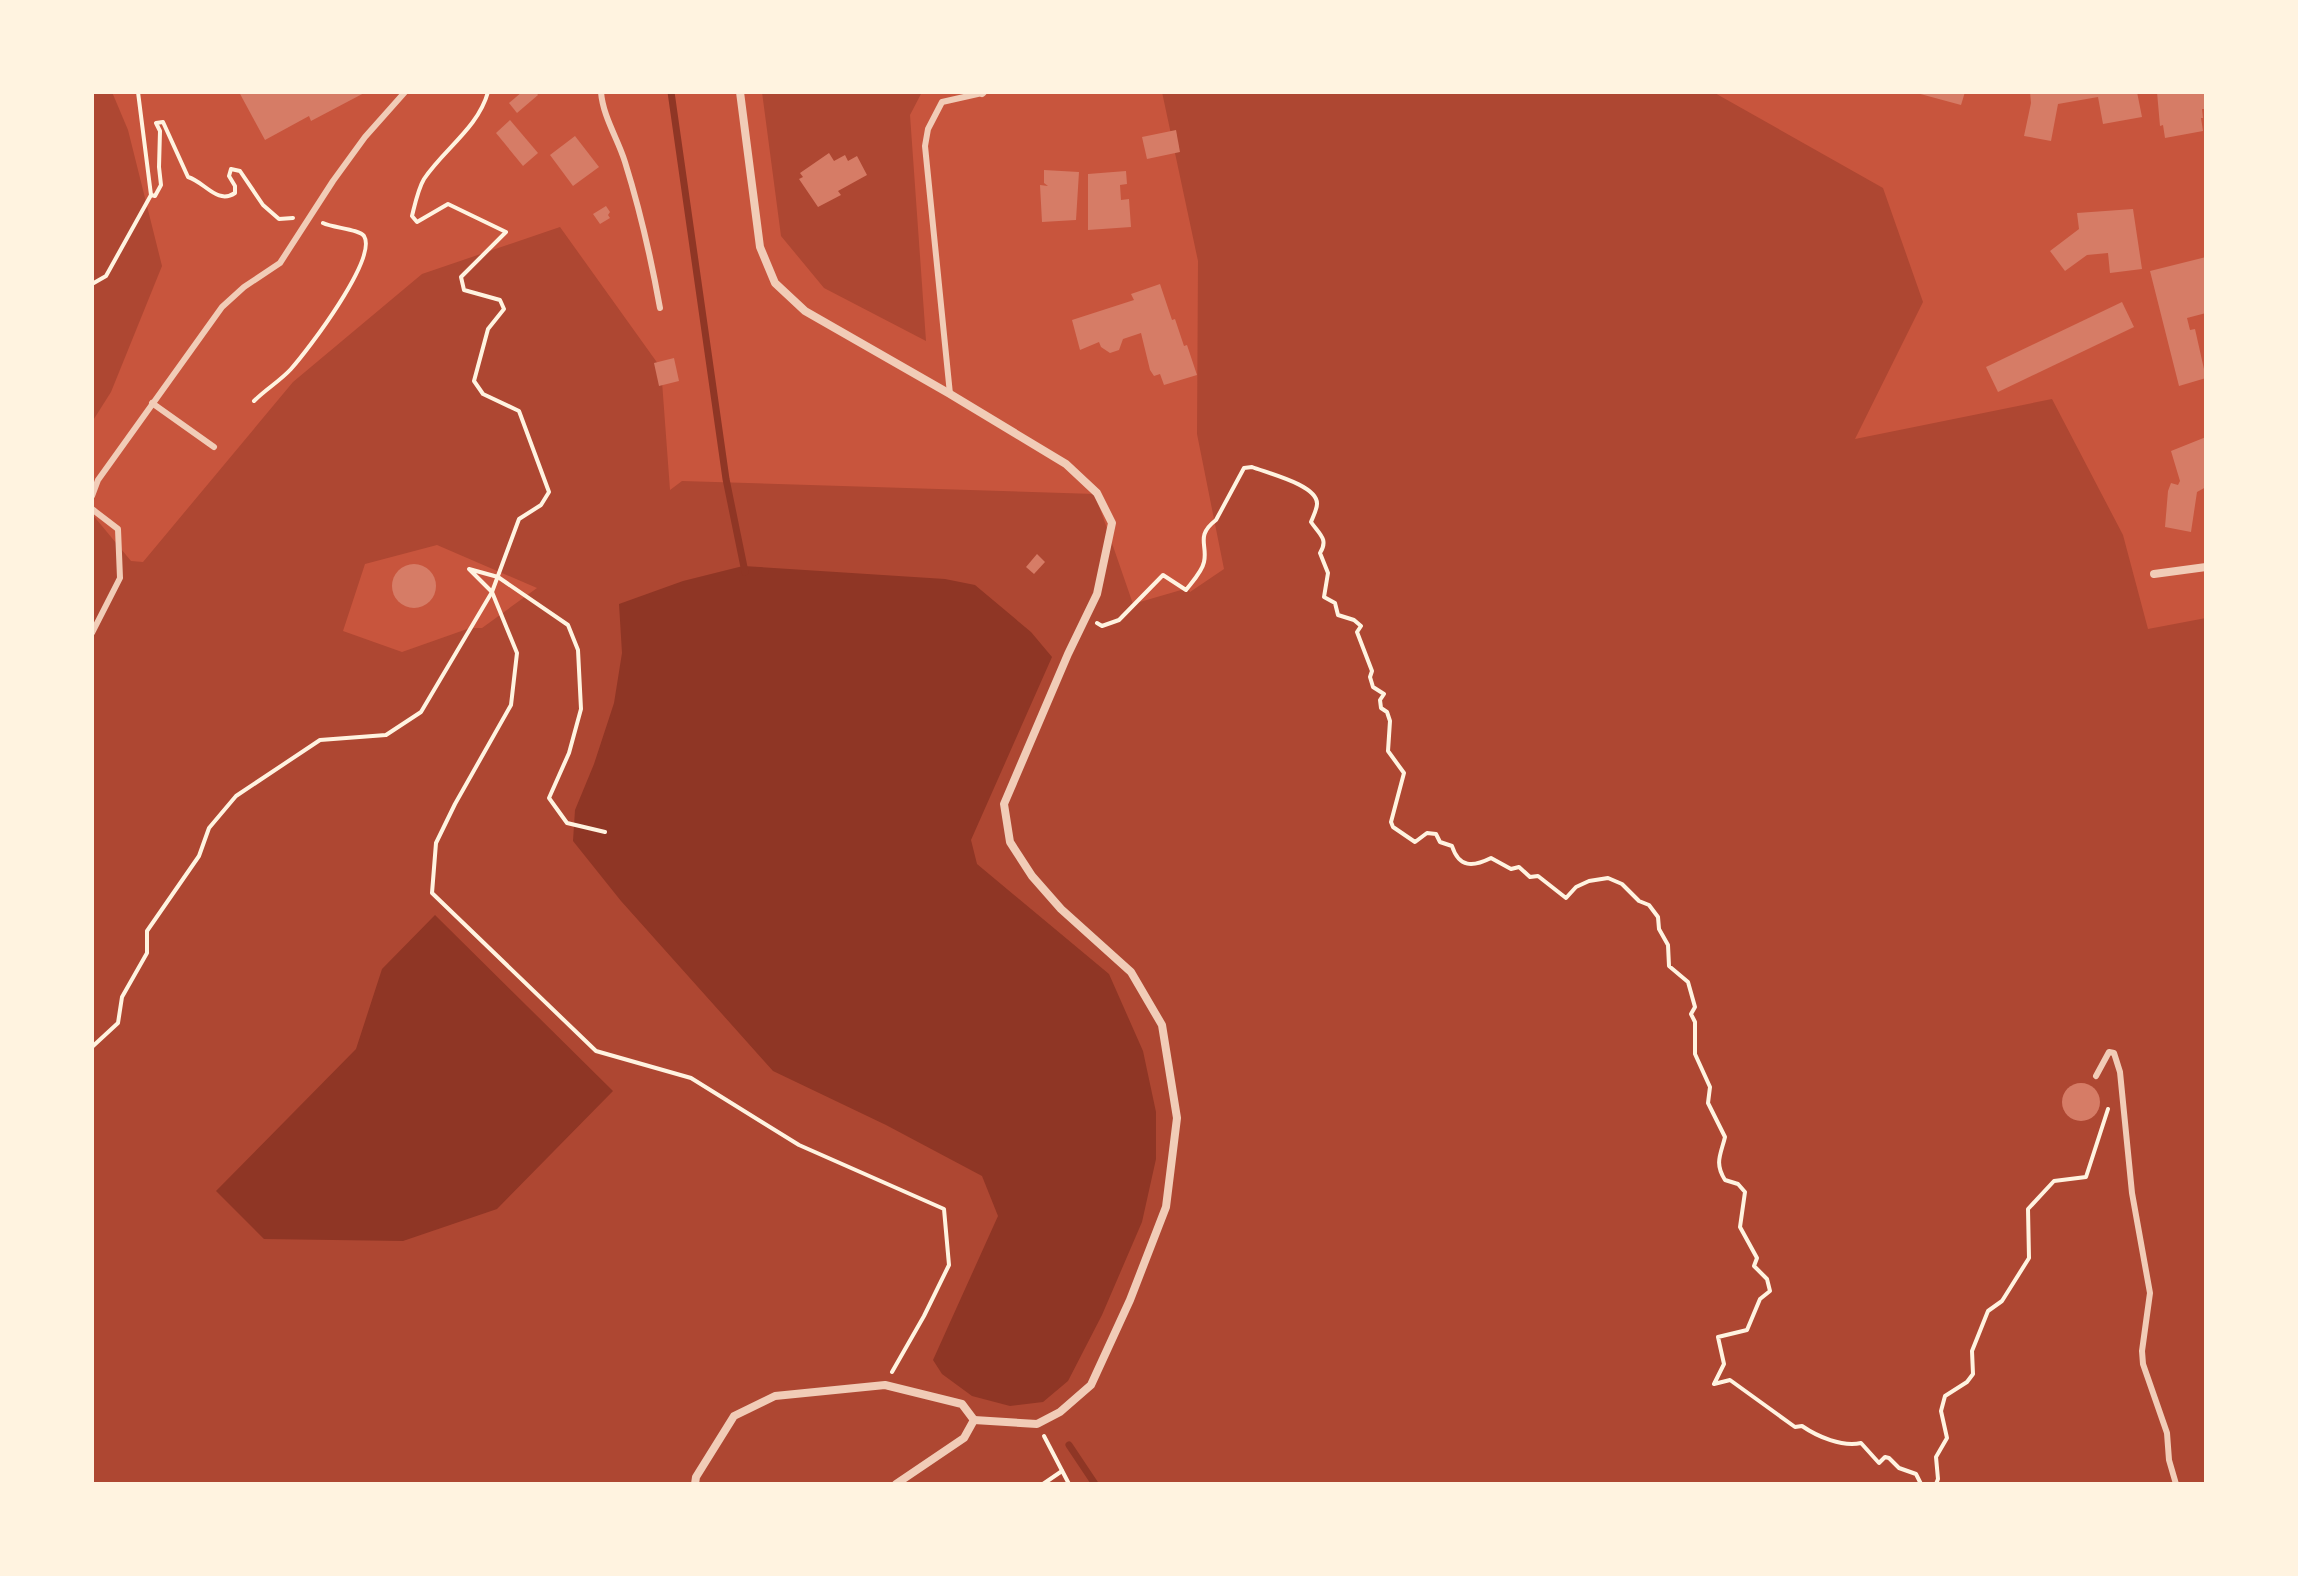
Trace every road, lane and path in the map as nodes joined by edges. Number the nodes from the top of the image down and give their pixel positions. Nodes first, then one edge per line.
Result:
1 (138, 92) edge
2 (405, 92) edge
3 (488, 92) edge
4 (601, 92) edge
5 (740, 92) edge
6 (982, 93) edge
7 (151, 195) junction
8 (312, 216) junction
9 (92, 284) edge
10 (660, 308) dead end
11 (950, 394) junction
12 (254, 401) dead end
13 (152, 403) junction
14 (214, 447) dead end
15 (92, 496) edge
16 (92, 509) edge
17 (2206, 567) edge
18 (2154, 574) dead end
19 (498, 577) junction
20 (492, 592) junction
21 (1086, 618) junction
22 (92, 633) edge
23 (605, 832) dead end
24 (92, 1047) edge
25 (2096, 1076) dead end
26 (2111, 1103) dead end
27 (885, 1385) junction
28 (974, 1420) junction
29 (1037, 1424) junction
30 (1062, 1471) junction
31 (695, 1484) edge
32 (896, 1484) edge
33 (1043, 1484) edge
34 (1069, 1484) edge
35 (1921, 1484) edge
36 (1936, 1484) edge
37 (2176, 1484) edge

1 - 7 path
2 - 8 lane
3 - 19 path
4 - 10 lane
5 - 11 street
6 - 11 lane
7 - 8 path
7 - 9 path
8 - 12 path
8 - 13 lane
11 - 21 street
13 - 14 lane
13 - 15 lane
16 - 22 lane
17 - 18 street
19 - 20 path
19 - 20 path
19 - 23 path
20 - 24 path
20 - 27 path
21 - 29 street
21 - 35 path
25 - 37 lane
26 - 36 path
27 - 28 street
27 - 31 street
28 - 29 street
28 - 32 street
29 - 30 path
30 - 33 path
30 - 34 path

